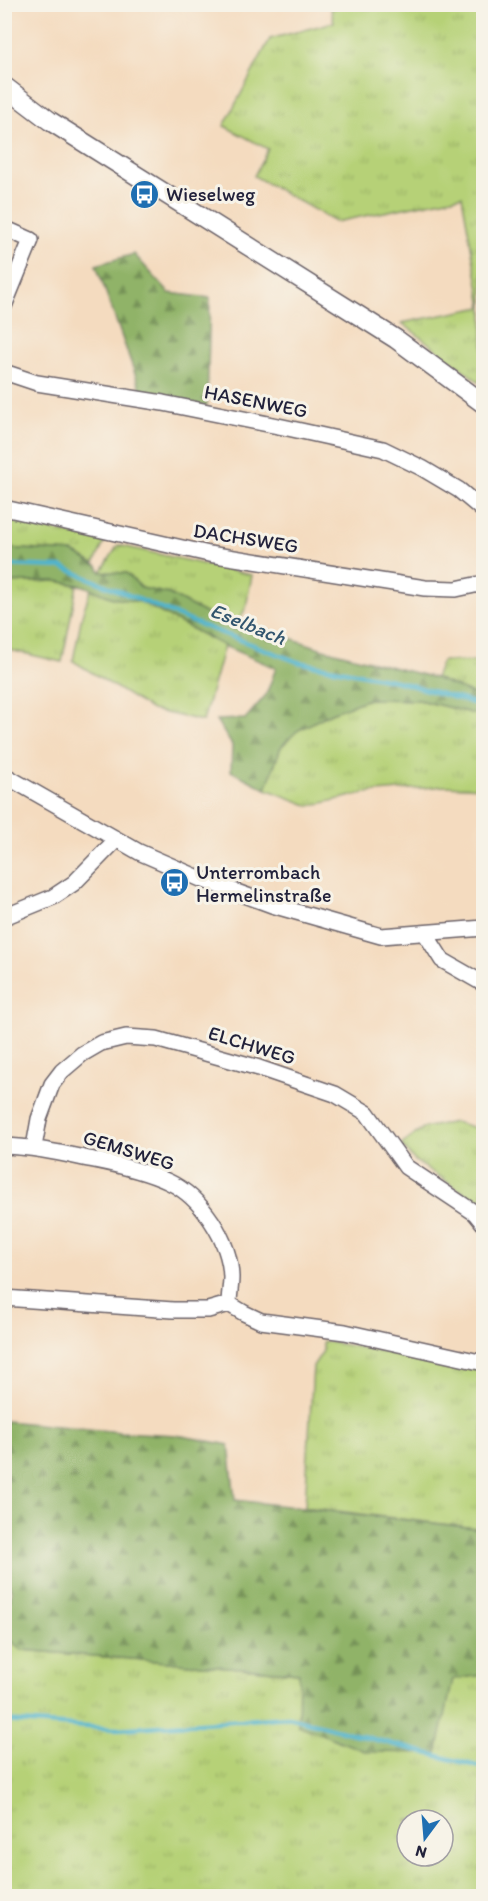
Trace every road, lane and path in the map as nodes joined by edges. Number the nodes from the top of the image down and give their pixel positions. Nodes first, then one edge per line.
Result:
1 (4, 86) edge
2 (4, 228) edge
3 (4, 306) edge
4 (4, 372) edge
5 (483, 404) edge
6 (4, 508) edge
7 (483, 511) edge
8 (483, 583) edge
9 (4, 775) edge
10 (116, 840) junction
11 (4, 917) edge
12 (483, 928) edge
13 (425, 933) junction
14 (483, 984) edge
15 (4, 1146) edge
16 (34, 1147) junction
17 (480, 1214) edge
18 (4, 1298) edge
19 (229, 1304) junction
20 (483, 1363) edge

1 - 5 street
2 - 3 street
4 - 7 street, HASENWEG
6 - 8 street, DACHSWEG
9 - 10 street
10 - 11 street
10 - 13 street
12 - 13 street
13 - 14 street
15 - 16 street, GEMSWEG
16 - 17 street, ELCHWEG
16 - 19 street, GEMSWEG
18 - 19 street
19 - 20 street

